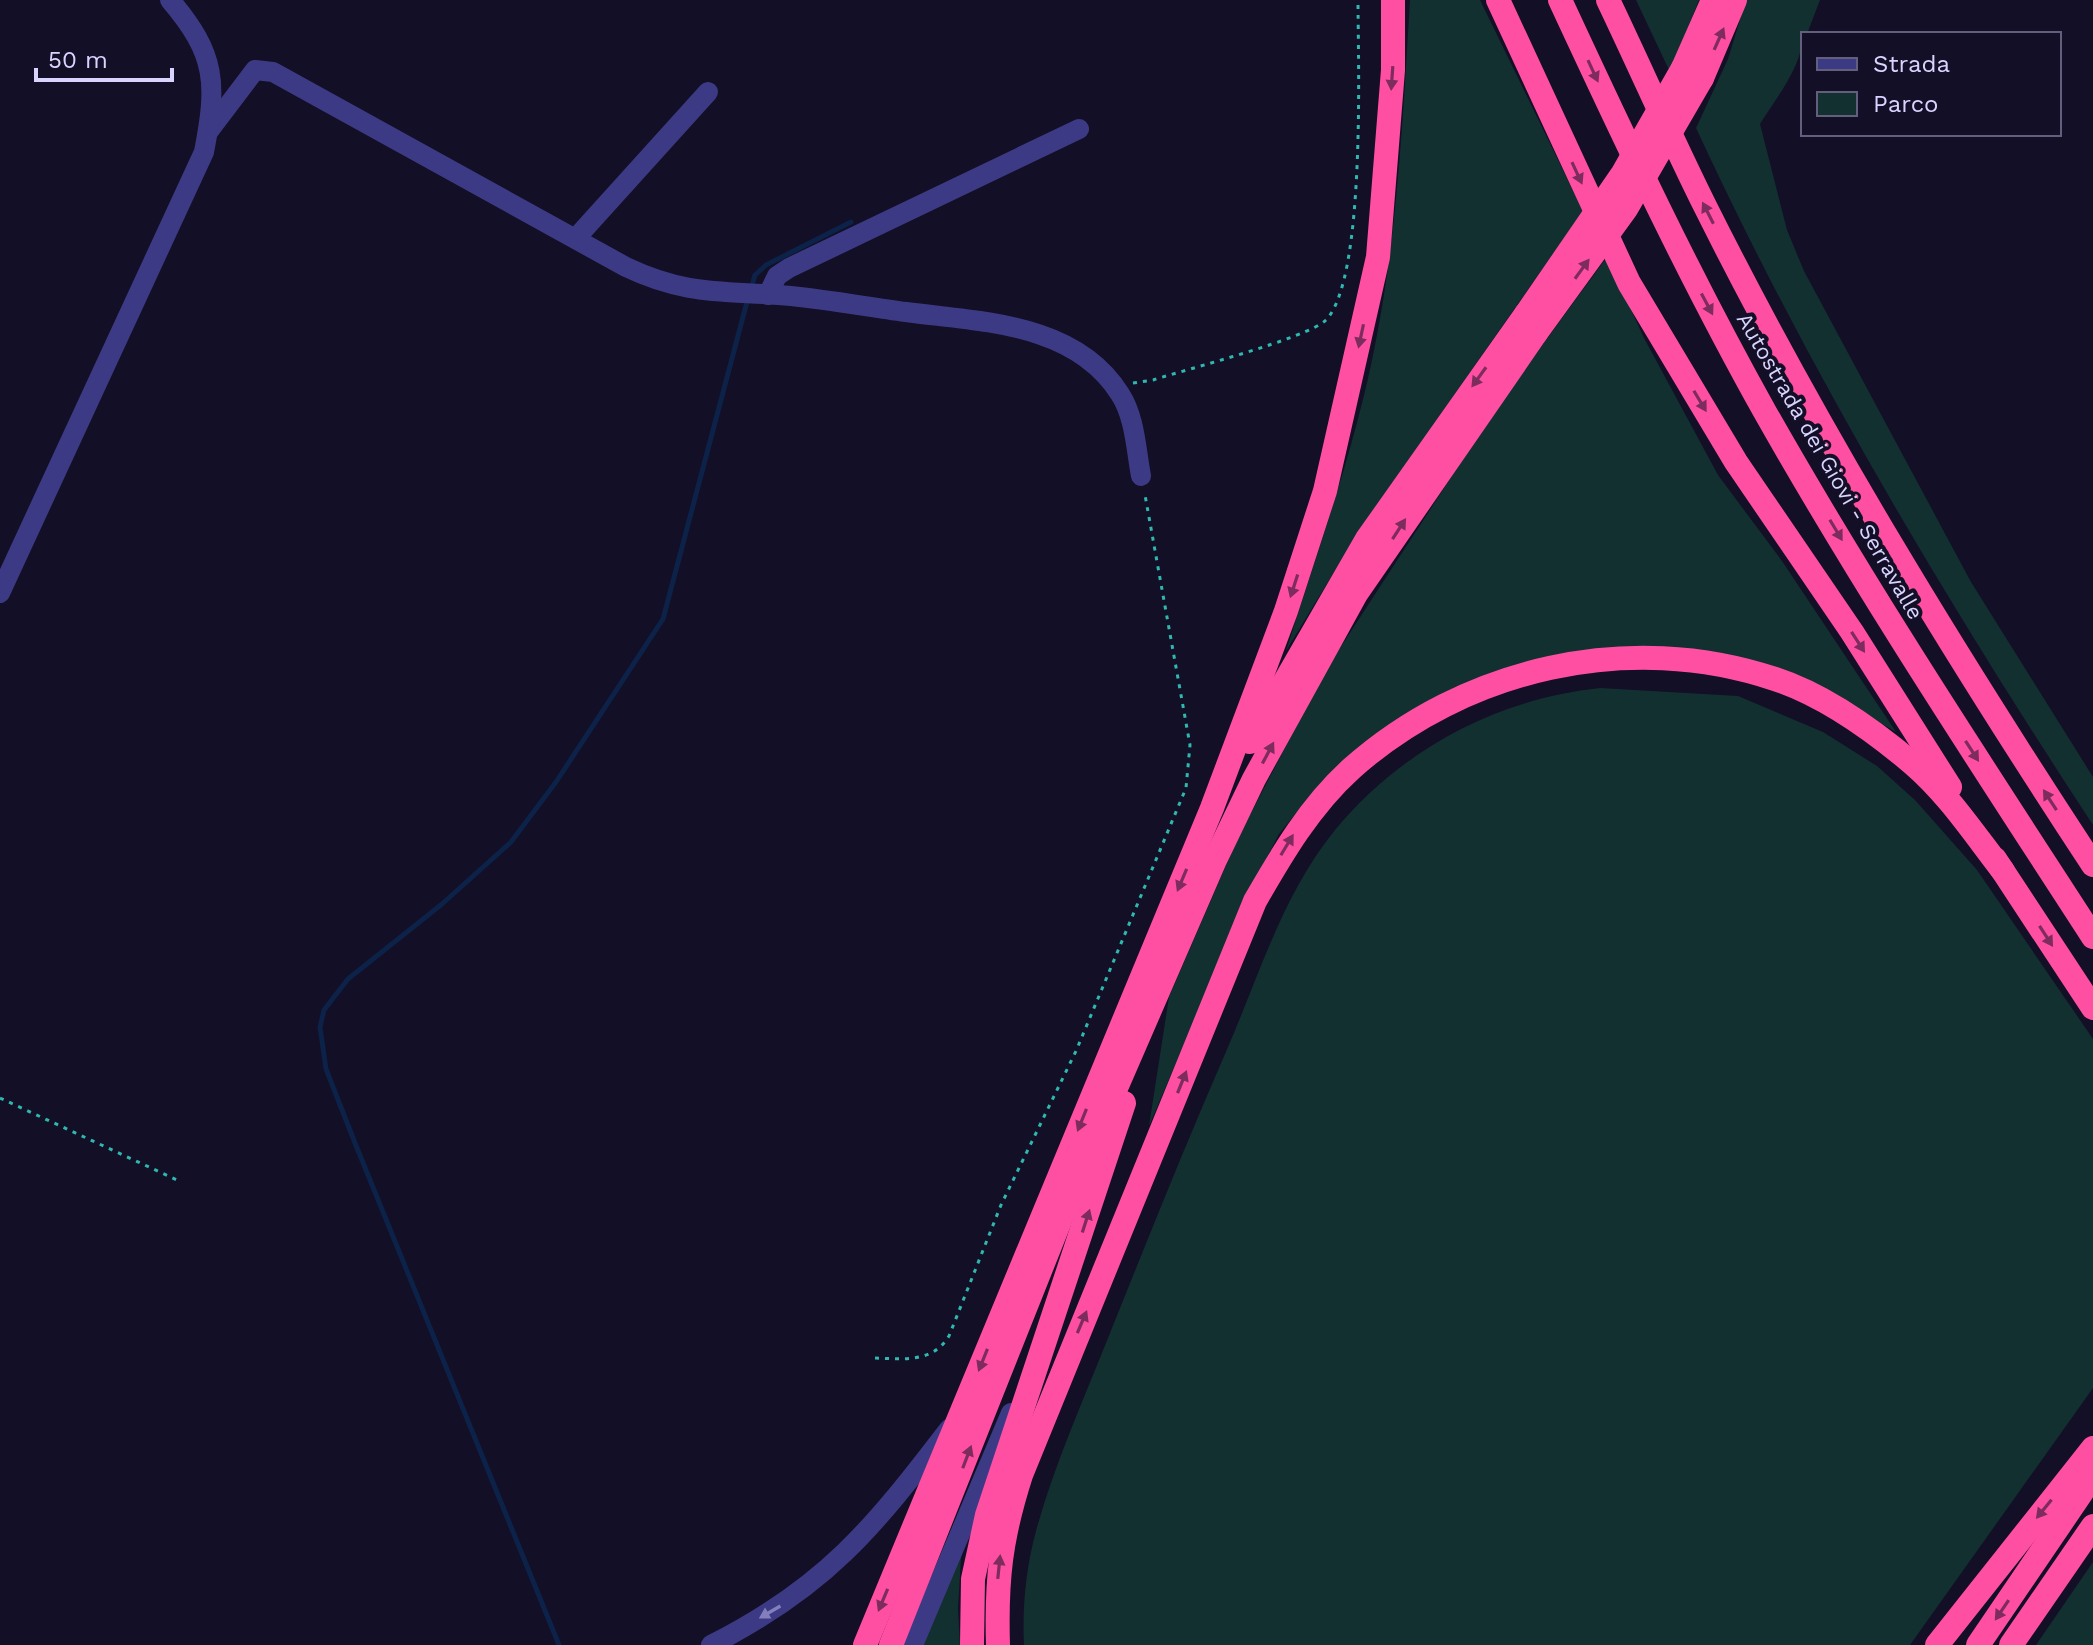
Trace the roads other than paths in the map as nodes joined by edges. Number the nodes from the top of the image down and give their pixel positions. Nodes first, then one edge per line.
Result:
1 (170, 0) edge
2 (1393, 0) edge
3 (1498, 0) edge
4 (1560, 0) edge
5 (1608, 0) edge
6 (1713, 0) edge
7 (1735, 0) edge
8 (1693, 73) junction
9 (708, 92) dead end
10 (1079, 129) dead end
11 (208, 132) junction
12 (576, 238) junction
13 (768, 295) junction
14 (1531, 323) junction
15 (1141, 476) road end
16 (0, 593) edge
17 (1212, 808) junction
18 (2093, 865) edge
19 (2003, 871) junction
20 (2093, 937) edge
21 (1164, 976) junction
22 (2093, 1008) edge
23 (1054, 1313) junction
24 (959, 1416) junction
25 (2093, 1448) edge
26 (2093, 1476) edge
27 (2093, 1526) edge
28 (711, 1645) edge
29 (865, 1645) edge
30 (891, 1645) edge
31 (913, 1645) edge
32 (972, 1645) edge
33 (998, 1645) edge
34 (1937, 1645) edge
35 (1978, 1645) edge
36 (2011, 1645) edge

1 - 11 street
2 -> 17 highway
3 -> 19 highway
4 -> 20 highway, Autostrada dei Giovi - Serravalle
18 -> 5 highway, Autostrada dei Giovi - Serravalle
6 - 8 highway
8 -> 7 highway
8 - 14 highway, bridge
9 - 12 street
10 - 13 street
11 - 12 street
11 - 16 street
12 - 13 street
13 - 15 street
14 -> 17 highway
21 -> 14 highway
17 -> 24 highway
19 -> 22 highway
33 -> 19 highway
23 -> 21 highway
30 -> 21 highway
23 - 31 street
23 - 32 highway
24 -> 28 street
24 -> 29 highway
25 -> 34 highway
26 -> 35 highway
27 - 36 highway

